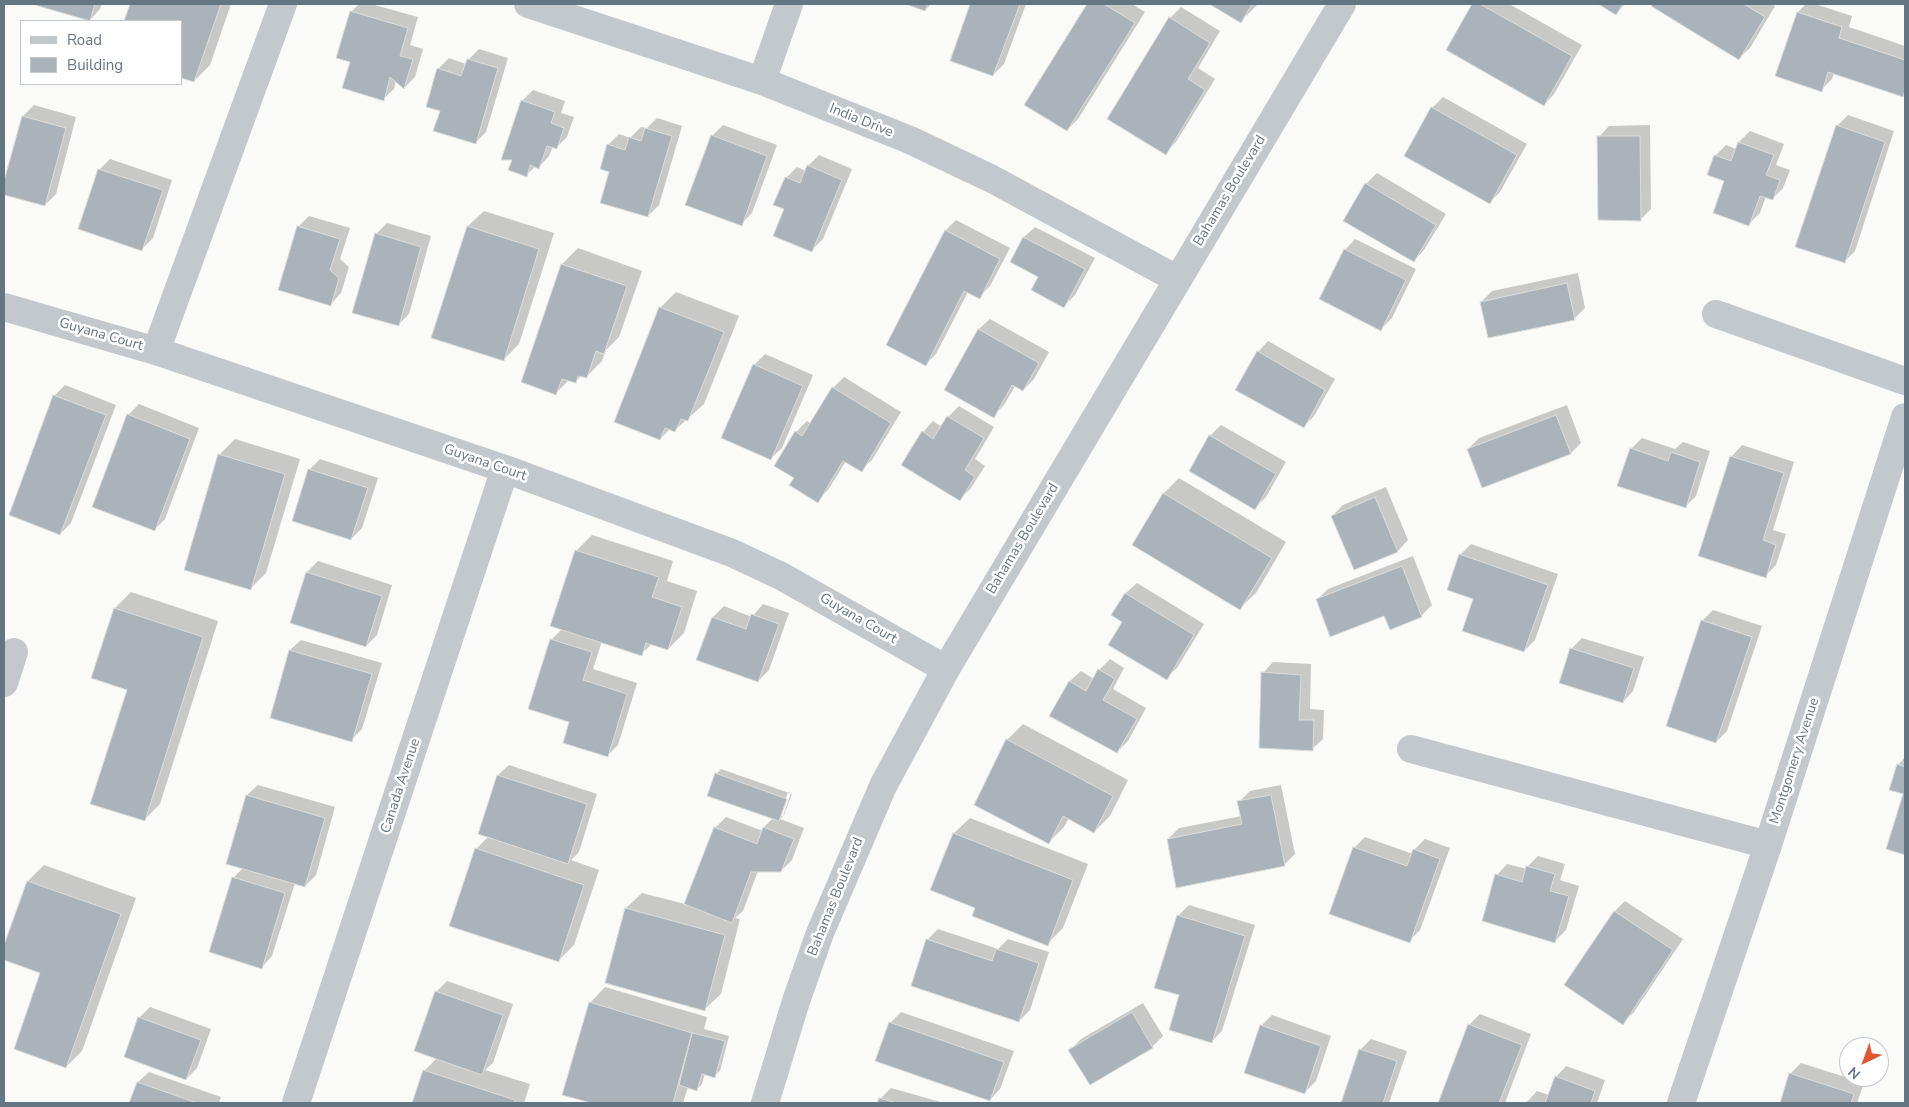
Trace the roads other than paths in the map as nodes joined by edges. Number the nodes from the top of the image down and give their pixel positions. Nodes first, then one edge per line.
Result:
1 (283, 4) edge
2 (528, 4) edge
3 (789, 4) edge
4 (1342, 4) edge
5 (762, 81) junction
6 (1177, 279) junction
7 (4, 308) edge
8 (1716, 314) dead end
9 (156, 351) junction
10 (1905, 381) edge
11 (1905, 417) edge
12 (505, 469) junction
13 (14, 652) dead end
14 (946, 669) junction
15 (4, 683) edge
16 (1411, 749) dead end
17 (1768, 845) junction
18 (296, 1103) edge
19 (765, 1103) edge
20 (1681, 1103) edge

1 - 9 street
2 - 5 street, India Drive
3 - 5 street
4 - 6 street, Bahamas Boulevard
5 - 6 street, India Drive
6 - 14 street, Bahamas Boulevard
7 - 9 street, Guyana Court
8 - 10 street
9 - 12 street, Guyana Court
11 - 17 street, Montgomery Avenue
12 - 14 street, Guyana Court
12 - 18 street, Canada Avenue
13 - 15 street
14 - 19 street, Bahamas Boulevard
16 - 17 street
17 - 20 street, Montgomery Avenue

